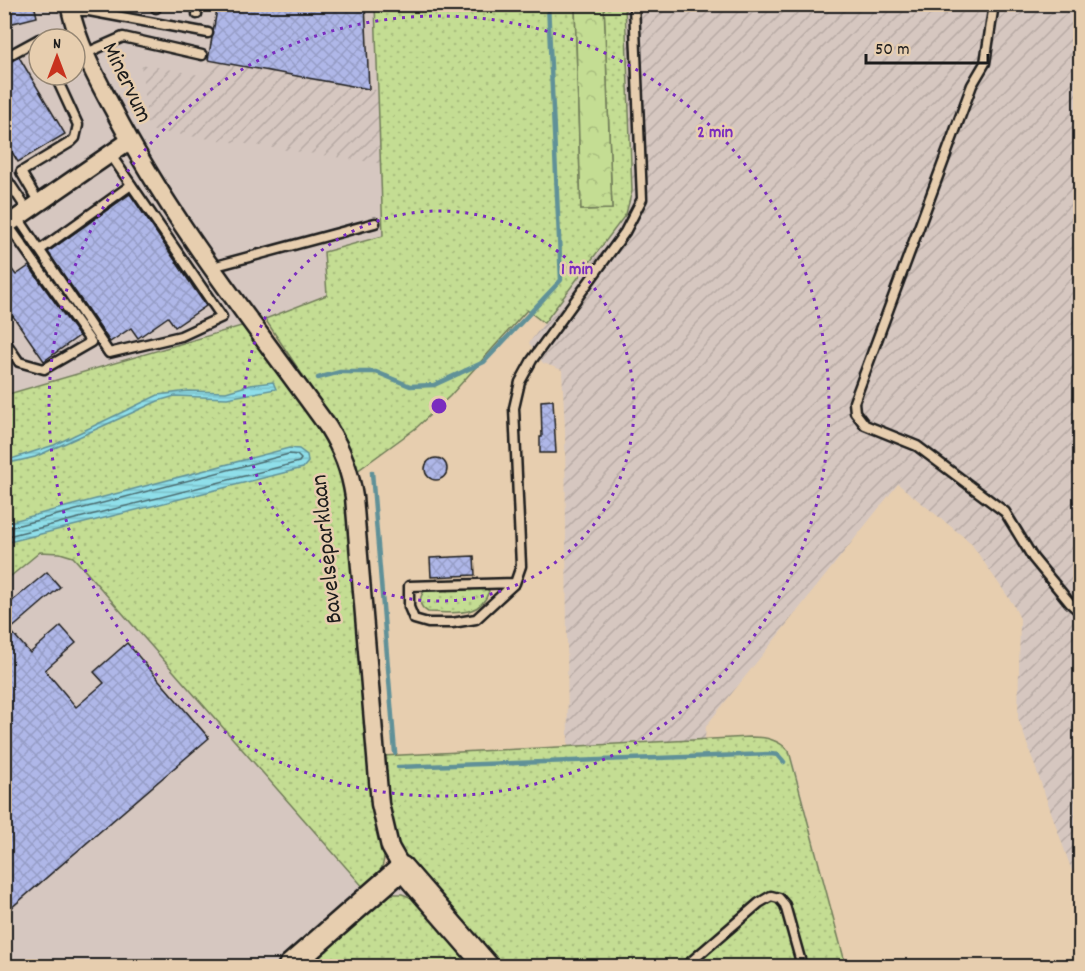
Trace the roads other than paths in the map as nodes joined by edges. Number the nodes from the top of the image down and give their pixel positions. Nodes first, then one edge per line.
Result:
1 (198, 4) edge
2 (634, 4) edge
3 (994, 4) edge
4 (70, 8) edge
5 (196, 14) dead end
6 (74, 27) edge
7 (208, 33) dead end
8 (27, 46) edge
9 (87, 53) edge
10 (202, 55) dead end
11 (4, 58) edge
12 (87, 68) edge
13 (61, 87) edge
14 (129, 141) junction
15 (110, 154) junction
16 (4, 175) edge
17 (131, 185) junction
18 (20, 217) edge
19 (375, 223) dead end
20 (40, 250) junction
21 (212, 267) junction
22 (4, 340) edge
23 (515, 582) junction
24 (1080, 612) edge
25 (402, 868) junction
26 (290, 966) edge
27 (487, 966) edge
28 (686, 966) edge
29 (802, 966) edge

1 - 5 lane
2 - 23 lane
3 - 24 lane
4 - 6 street, Minervum
4 - 7 lane
8 - 11 lane
9 - 10 lane
12 - 14 street, Minervum
13 - 18 lane
14 - 15 street, Minervum
14 - 21 street, Bavelseparklaan
15 - 17 lane
15 - 18 street, Minervum
16 - 18 lane
17 - 20 lane
17 - 20 lane
18 - 20 lane
18 - 22 lane
19 - 21 lane
21 - 25 street, Bavelseparklaan
23 - 23 lane
25 - 26 street
25 - 27 street, Bavelseparklaan
28 - 29 lane

